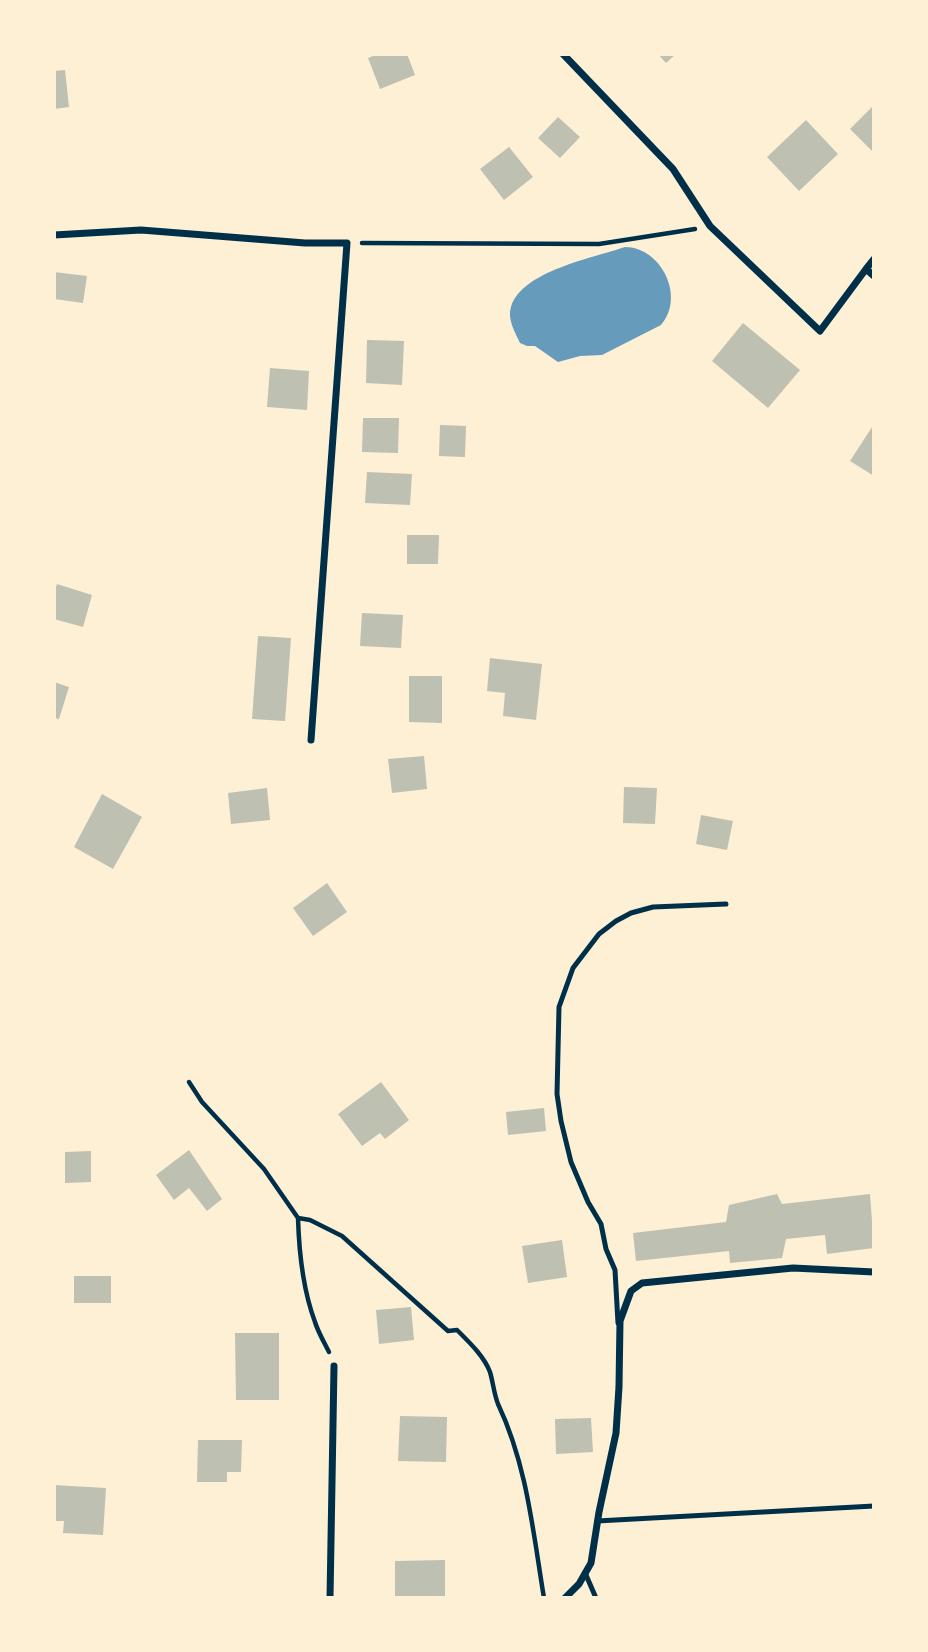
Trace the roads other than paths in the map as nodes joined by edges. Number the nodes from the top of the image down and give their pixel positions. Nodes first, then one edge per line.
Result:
1 (563, 54) edge
2 (54, 235) edge
3 (874, 259) edge
4 (866, 270) junction
5 (874, 276) edge
6 (311, 740) dead end
7 (726, 904) dead end
8 (874, 1272) edge
9 (619, 1337) junction
10 (334, 1366) road end
11 (874, 1506) edge
12 (597, 1521) junction
13 (586, 1575) junction
14 (330, 1598) edge
15 (565, 1598) edge
16 (596, 1598) edge

1 - 4 street
2 - 6 street
3 - 4 street
4 - 5 street
7 - 9 lane
8 - 9 street
9 - 12 street
10 - 14 street
11 - 12 lane
12 - 13 street
13 - 15 street
13 - 16 lane

